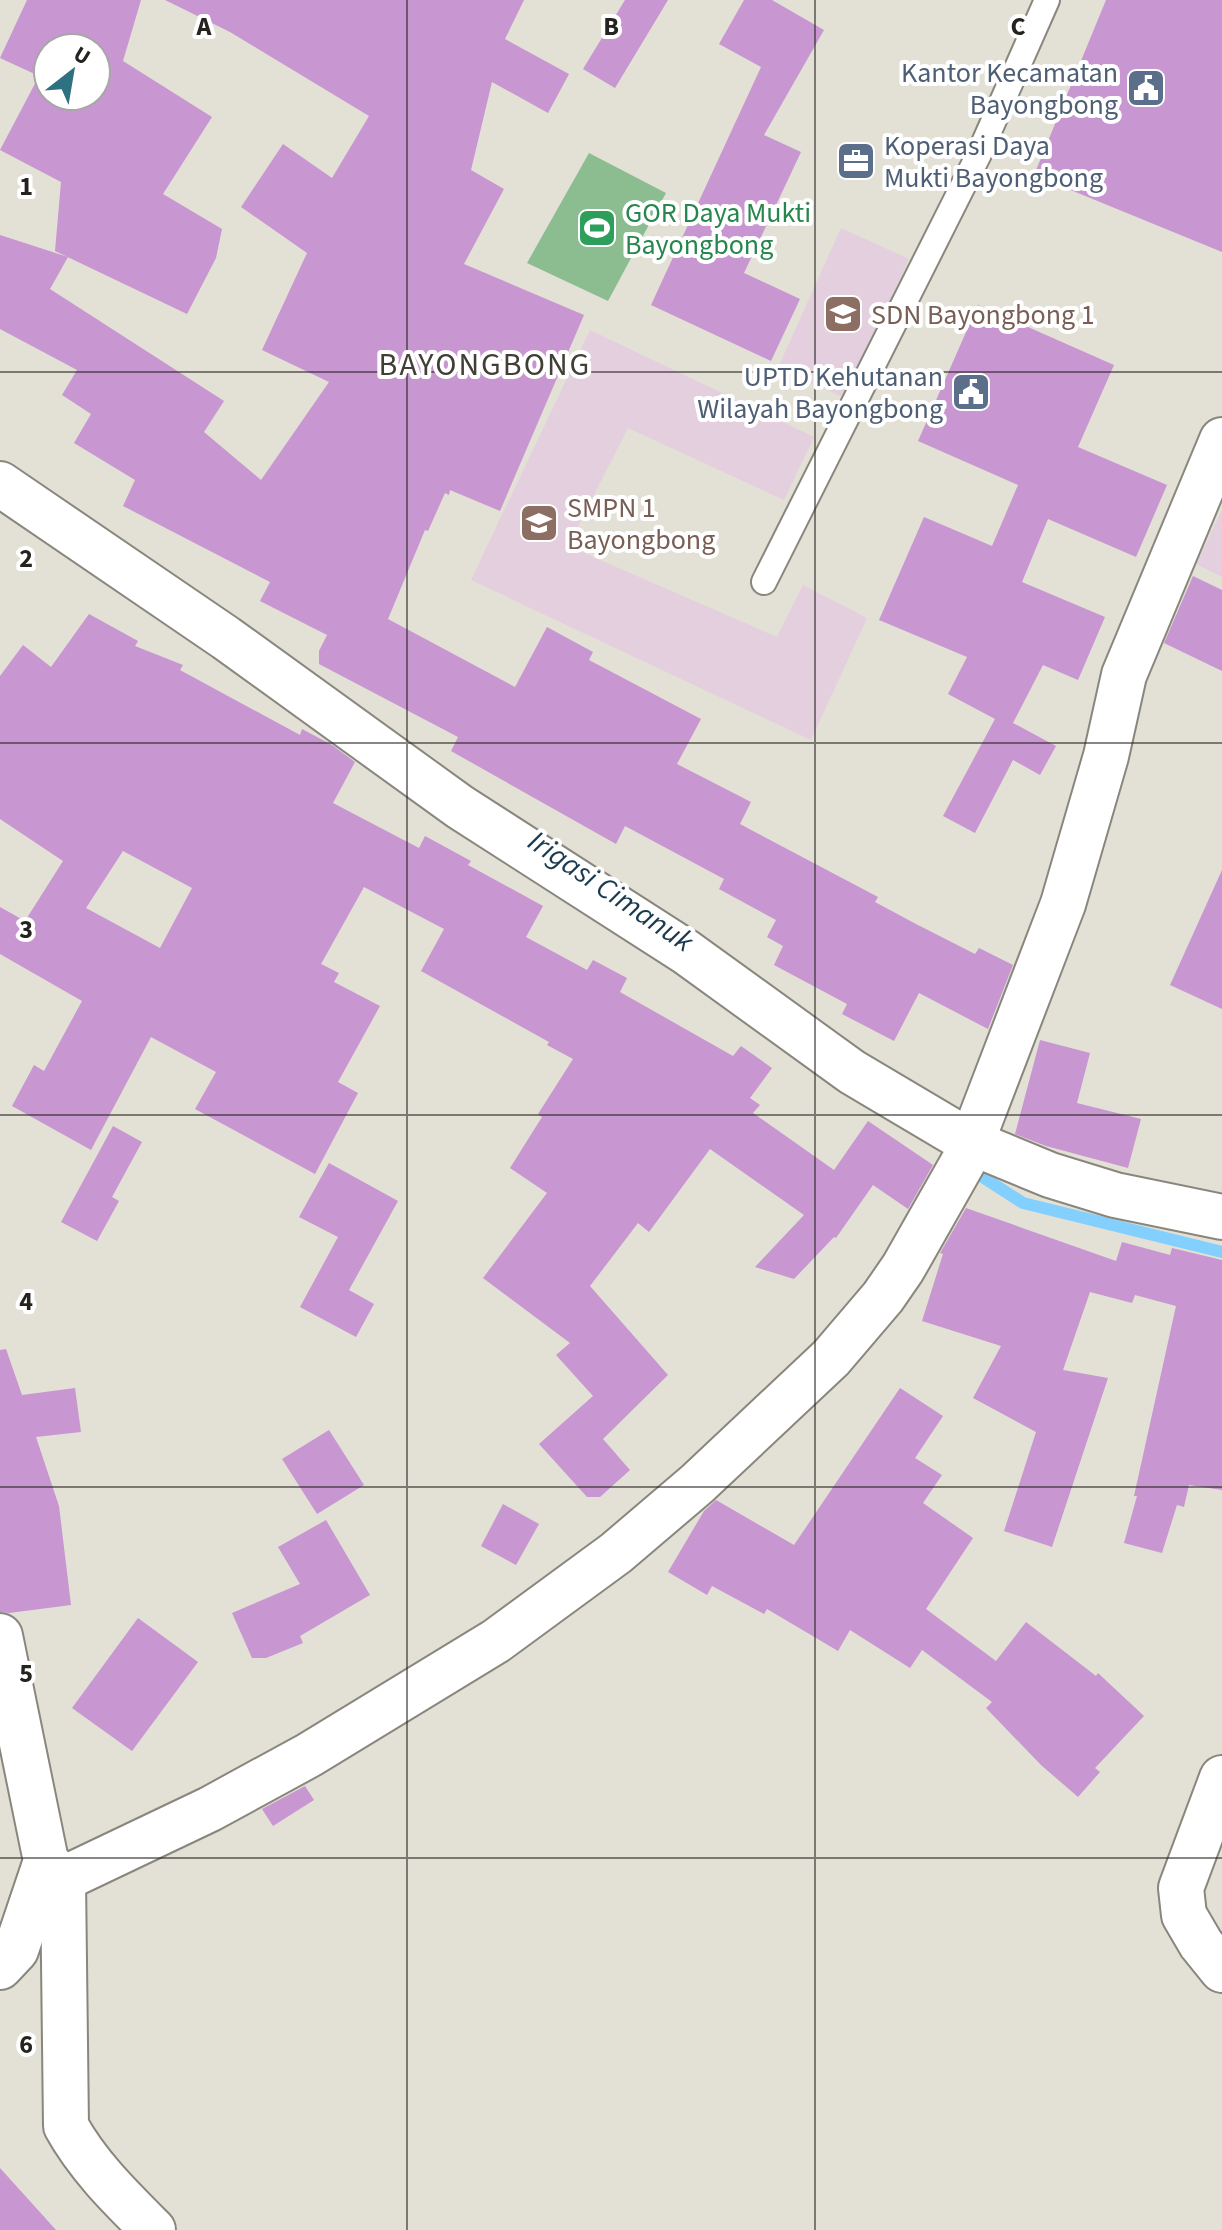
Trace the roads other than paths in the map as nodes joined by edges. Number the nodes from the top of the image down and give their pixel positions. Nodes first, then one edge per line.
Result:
1 (1047, 0) edge
2 (1222, 440) edge
3 (0, 484) edge
4 (1212, 487) edge
5 (764, 582) dead end
6 (968, 1150) junction
7 (1222, 1217) edge
8 (0, 1636) edge
9 (1222, 1778) edge
10 (55, 1870) junction
11 (0, 1967) edge
12 (1222, 1970) edge
13 (153, 2230) edge

1 - 5 lane
2 - 4 street
3 - 6 street
4 - 6 street
6 - 7 street
6 - 10 street
8 - 10 street
9 - 12 street
10 - 11 street
10 - 13 street

